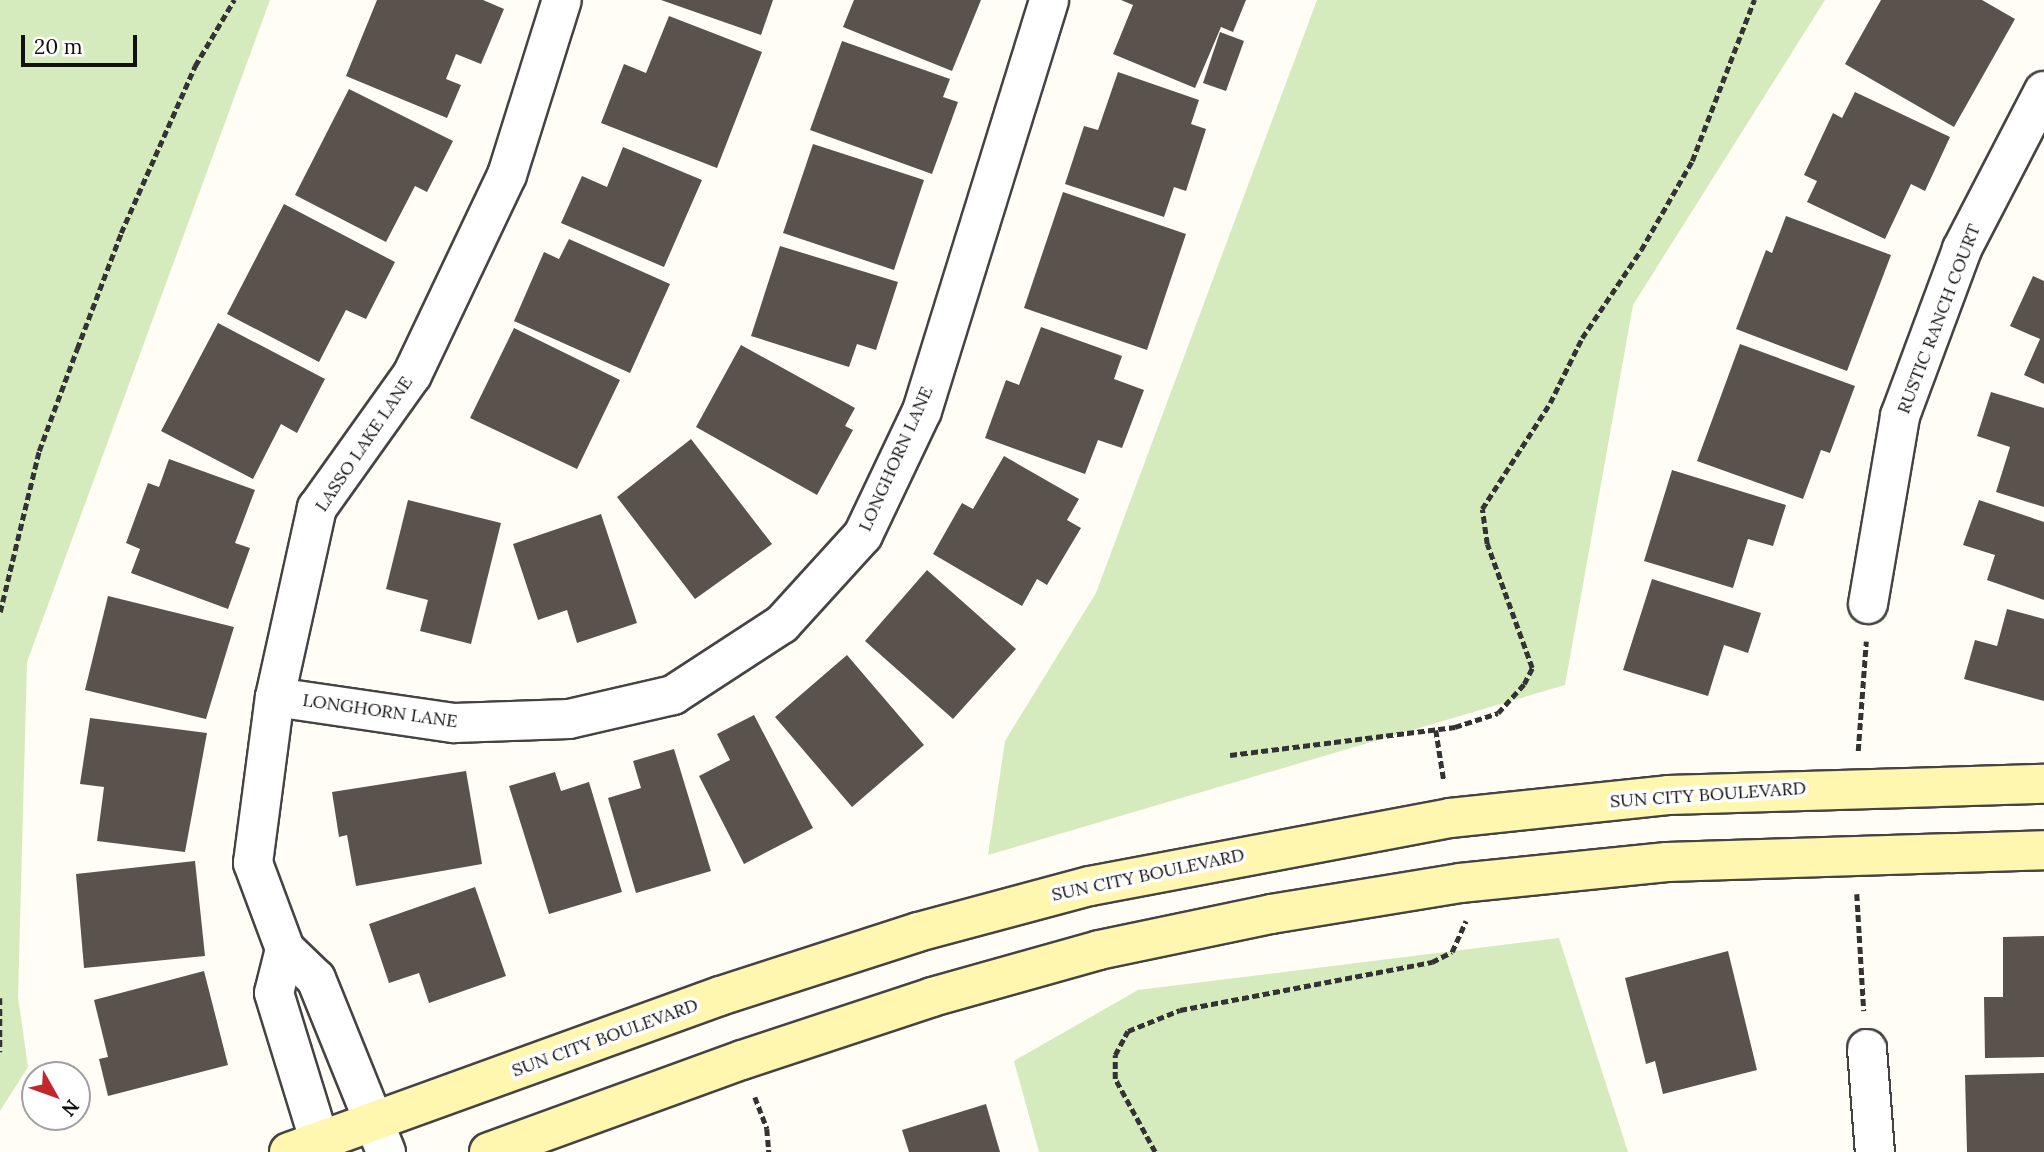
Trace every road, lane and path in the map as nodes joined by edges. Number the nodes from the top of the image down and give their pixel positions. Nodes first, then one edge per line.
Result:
1 (234, 0) edge
2 (562, 0) edge
3 (1049, 0) edge
4 (1754, 0) edge
5 (2044, 91) edge
6 (1868, 604) joint
7 (0, 611) edge
8 (275, 697) junction
9 (1230, 755) dead end
10 (2044, 784) edge
11 (1855, 787) junction
12 (2044, 850) edge
13 (1854, 855) junction
14 (1467, 925) dead end
15 (285, 949) junction
16 (0, 998) edge
17 (1867, 1049) joint
18 (0, 1052) edge
19 (742, 1060) junction
20 (380, 1137) edge
21 (310, 1148) edge
22 (489, 1152) edge
23 (769, 1152) edge
24 (1155, 1152) edge
25 (1875, 1152) edge

1 - 7 path
2 - 8 street, LASSO LAKE LANE
3 - 8 street, LONGHORN LANE
4 - 9 path
5 - 6 street, RUSTIC RANCH COURT
6 - 11 path
8 - 15 street, LASSO LAKE LANE
10 - 11 street, SUN CITY BOULEVARD
11 - 20 street, SUN CITY BOULEVARD
12 - 13 street
13 - 17 path
13 - 19 street
14 - 24 path
15 - 20 street, LASSO LAKE LANE
15 - 21 street
16 - 18 path
17 - 25 street
19 - 22 street
19 - 23 path
20 - 21 street, SUN CITY BOULEVARD

